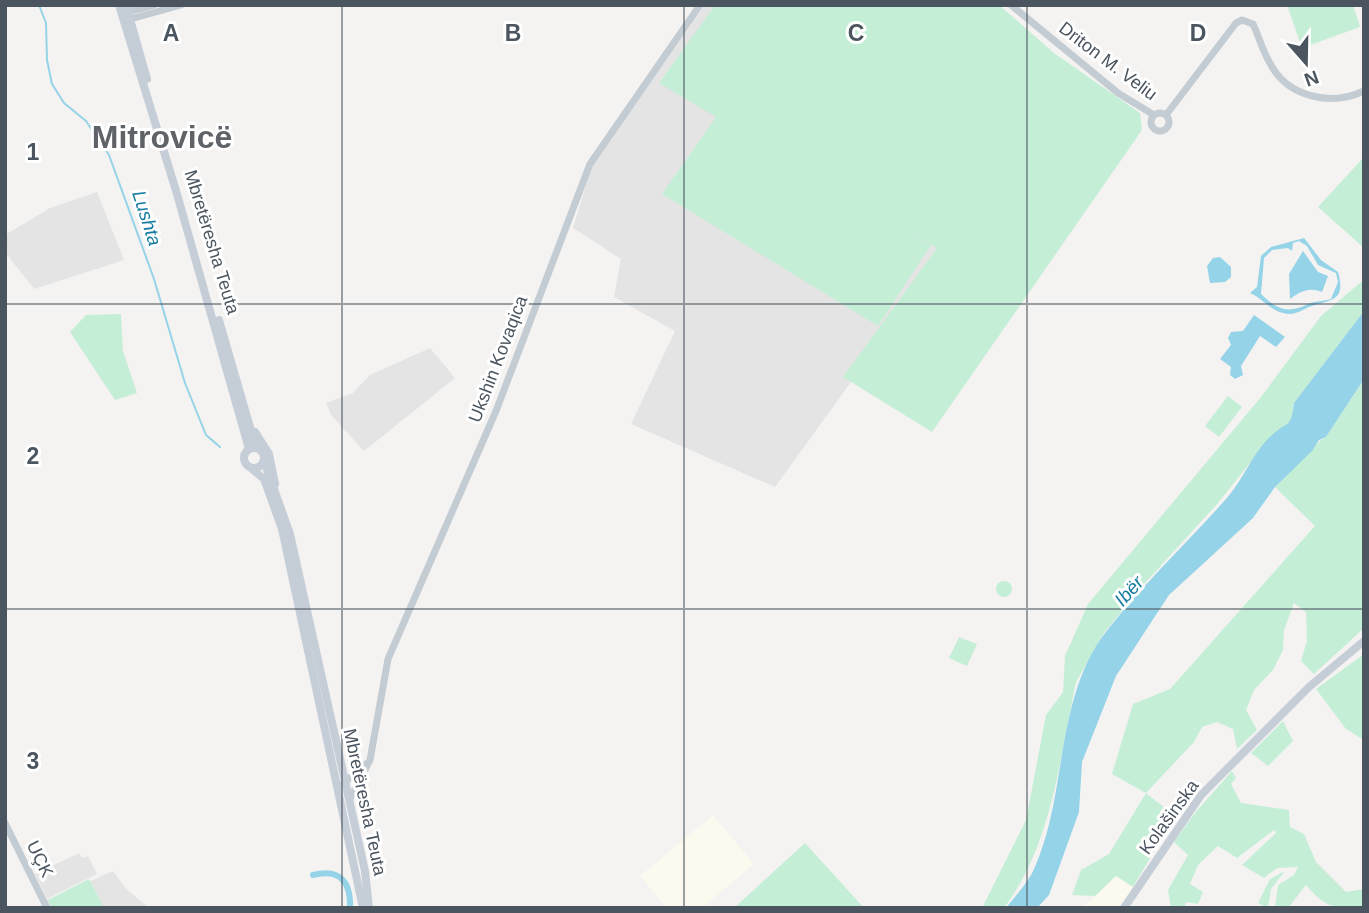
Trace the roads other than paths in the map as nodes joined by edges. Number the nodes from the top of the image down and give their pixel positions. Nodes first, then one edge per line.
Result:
1 (153, 5) edge
2 (181, 5) edge
3 (700, 5) edge
4 (1011, 5) edge
5 (124, 13) edge
6 (1364, 91) edge
7 (1166, 115) junction
8 (1154, 116) junction
9 (251, 427) junction
10 (252, 448) junction
11 (264, 461) junction
12 (252, 469) junction
13 (282, 507) junction
14 (1364, 641) edge
15 (372, 747) junction
16 (339, 760) junction
17 (360, 771) junction
18 (342, 785) junction
19 (350, 803) junction
20 (5, 823) edge
21 (367, 883) junction
22 (47, 908) edge
23 (364, 908) edge
24 (375, 908) edge
25 (1124, 908) edge

1 - 5 street
2 - 5 street
3 - 15 street, Ukshin Kovaqica
4 - 8 street, Driton M. Veliu
5 - 9 main road, Mbretëresha Teuta
5 - 10 main road, Mbretëresha Teuta
6 - 7 street, Driton M. Veliu
7 - 8 street
7 - 8 street
9 - 10 main road, Mbretëresha Teuta
9 - 13 main road
10 - 11 main road
10 - 12 main road
11 - 12 main road
11 - 13 main road, Mbretëresha Teuta
12 - 18 main road, Mbretëresha Teuta
13 - 16 main road, Mbretëresha Teuta
14 - 25 main road, Kolašinska
15 - 17 street, Ukshin Kovaqica
15 - 19 street, Ukshin Kovaqica
16 - 17 street
16 - 18 main road, Mbretëresha Teuta
17 - 18 street, Ukshin Kovaqica
18 - 19 main road, Mbretëresha Teuta
18 - 23 main road, Mbretëresha Teuta
19 - 21 main road, Mbretëresha Teuta
20 - 22 street, UÇK
21 - 23 main road, Mbretëresha Teuta
21 - 24 main road

